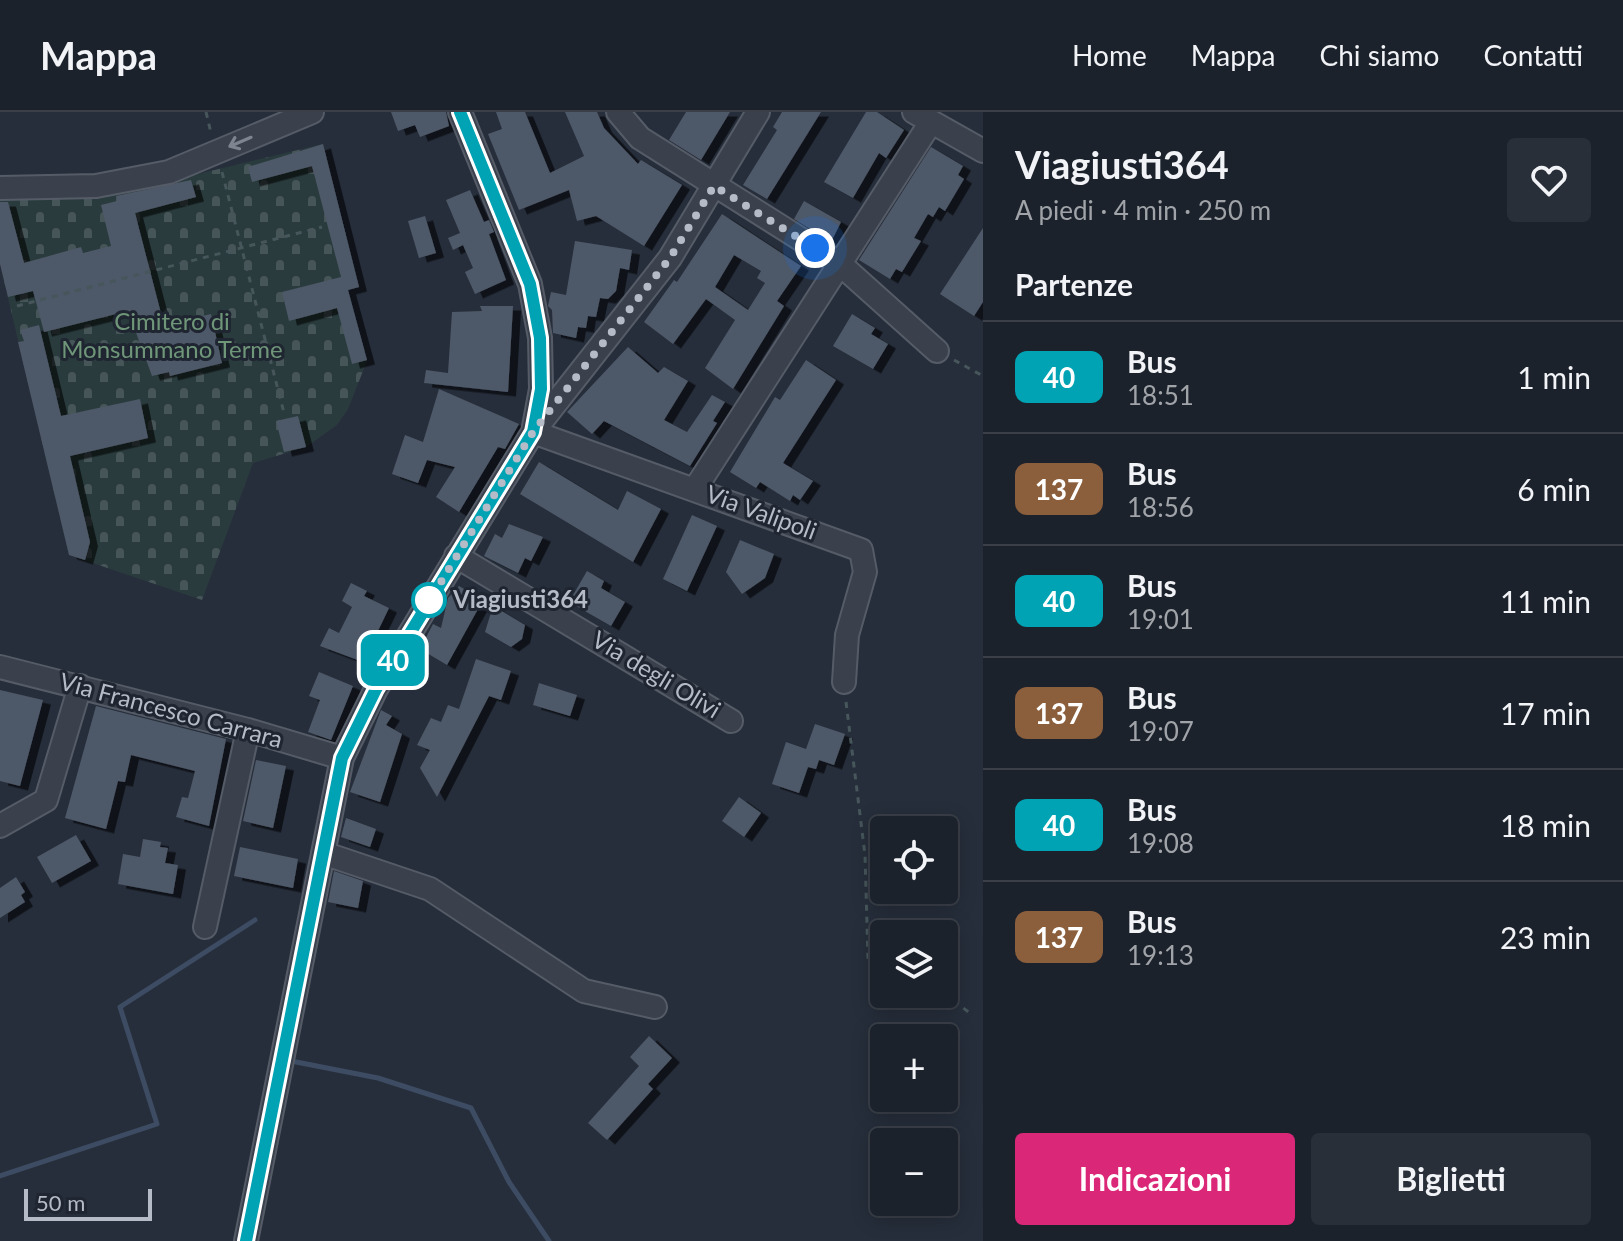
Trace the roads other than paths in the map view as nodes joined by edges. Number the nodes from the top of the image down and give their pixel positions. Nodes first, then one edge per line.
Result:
1 (312, 112) edge
2 (460, 112) edge
3 (618, 112) edge
4 (758, 112) edge
5 (938, 119) edge
6 (983, 151) edge
7 (714, 186) junction
8 (0, 188) edge
9 (840, 264) junction
10 (937, 351) road end
11 (533, 432) junction
12 (695, 489) junction
13 (456, 556) junction
14 (0, 667) edge
15 (844, 682) road end
16 (80, 686) junction
17 (731, 721) dead end
18 (248, 730) junction
19 (342, 758) junction
20 (0, 826) edge
21 (323, 853) junction
22 (205, 927) dead end
23 (655, 1007) dead end
24 (246, 1241) edge

1 -> 8 street
2 - 11 street
3 - 7 street
4 - 7 street
5 - 6 street
5 - 9 street
7 - 9 street
7 - 11 street
9 - 10 street
9 - 12 street
11 - 12 street, Via Valipoli
11 - 13 street
12 - 15 street, Via Valipoli
13 - 17 street, Via degli Olivi
13 - 19 street
14 - 16 street, Via Francesco Carrara
16 - 18 street, Via Francesco Carrara
16 - 20 street
18 - 19 street, Via Francesco Carrara
18 - 22 street
19 - 21 street
21 - 23 street
21 - 24 street

